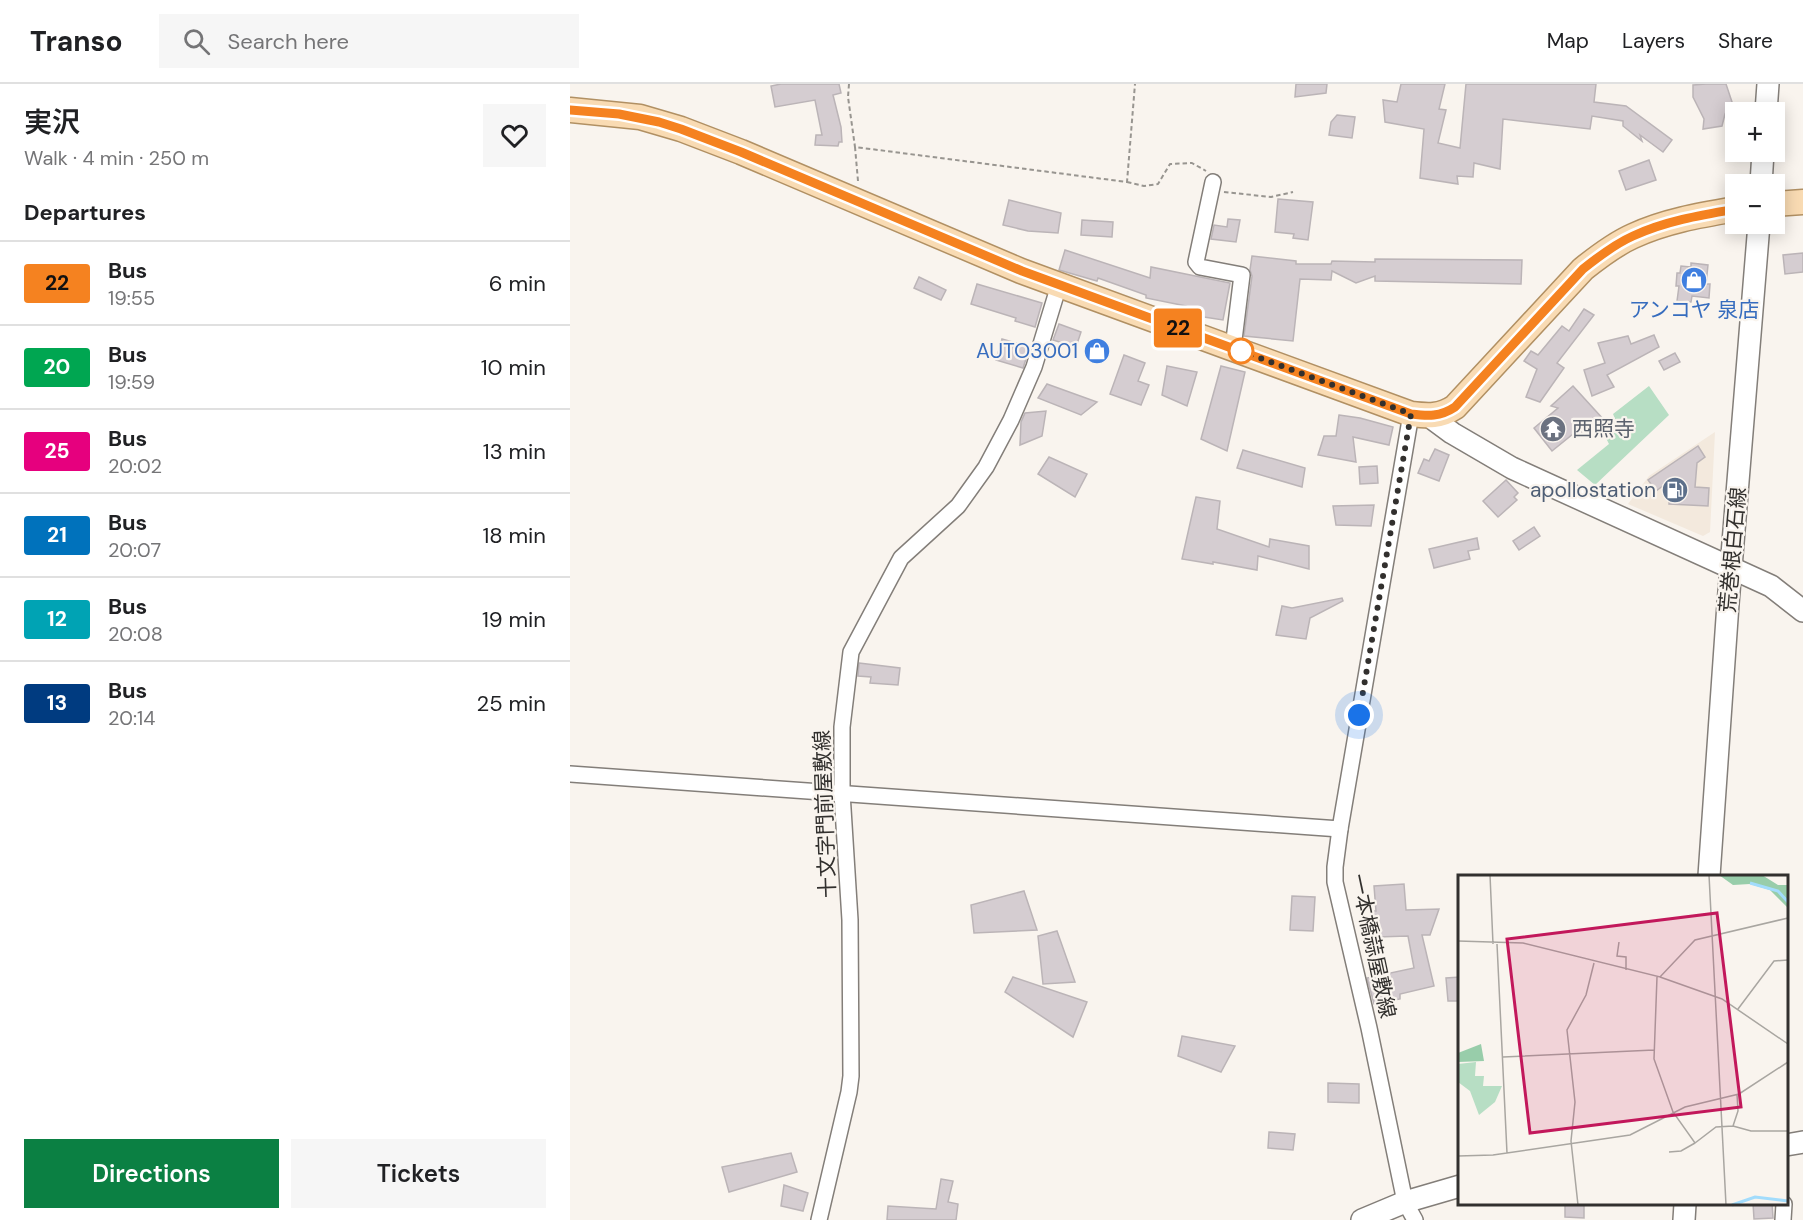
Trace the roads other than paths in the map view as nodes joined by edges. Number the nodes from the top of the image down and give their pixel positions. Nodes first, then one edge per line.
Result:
1 (1768, 84) edge
2 (1767, 102) edge
3 (570, 110) edge
4 (1213, 182) dead end
5 (1803, 202) edge
6 (1785, 203) edge
7 (1725, 211) edge
8 (1758, 234) edge
9 (1059, 285) junction
10 (1233, 348) junction
11 (1420, 415) junction
12 (1731, 569) junction
13 (1803, 611) edge
14 (570, 774) edge
15 (842, 793) junction
16 (1340, 829) junction
17 (1709, 875) edge
18 (1803, 1142) edge
19 (1788, 1145) edge
20 (1458, 1187) edge
21 (1685, 1205) edge
22 (1784, 1205) edge
23 (1410, 1211) edge
24 (819, 1220) edge
25 (1362, 1220) edge
26 (1684, 1220) edge
27 (1783, 1220) edge

1 - 2 street
3 - 9 main road
4 - 10 street
5 - 6 main road
7 - 11 main road
8 - 12 street, 荒巻根白石線
9 - 10 main road
9 - 15 street, 十文字門前屋敷線
10 - 11 main road
11 - 12 street
11 - 16 street, 一本橋蒜屋敷線
12 - 13 street
12 - 17 street, 荒巻根白石線
14 - 15 street
15 - 16 street
15 - 24 street, 十文字門前屋敷線
16 - 23 street, 一本橋蒜屋敷線
18 - 19 street
20 - 23 street
21 - 26 street
22 - 27 street
23 - 25 street

